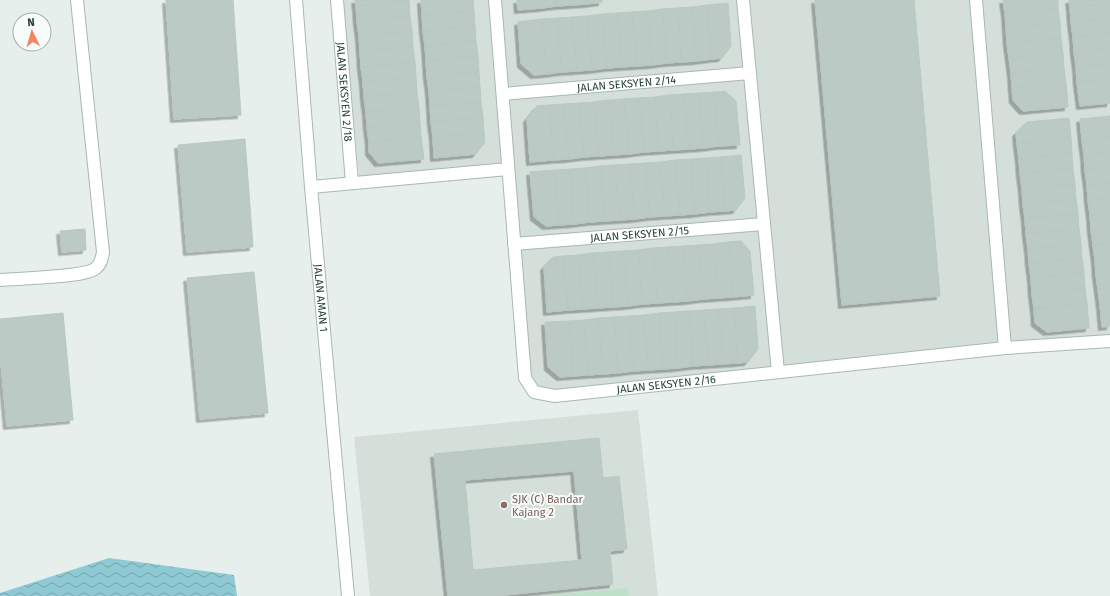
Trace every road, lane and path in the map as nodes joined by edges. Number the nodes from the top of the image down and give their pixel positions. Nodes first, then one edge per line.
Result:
1 (77, 0) edge
2 (296, 0) edge
3 (337, 0) edge
4 (495, 0) edge
5 (743, 0) edge
6 (976, 0) edge
7 (750, 73) junction
8 (503, 94) junction
9 (508, 169) junction
10 (352, 183) junction
11 (311, 187) junction
12 (764, 224) junction
13 (514, 244) junction
14 (0, 280) edge
15 (1110, 340) edge
16 (1005, 348) junction
17 (778, 372) junction
18 (348, 596) edge

1 - 14 street
2 - 11 street, JALAN AMAN 1
3 - 10 street, JALAN SEKSYEN 2/18
4 - 8 street, JALAN SEKSYEN 2/16
5 - 7 street
6 - 16 street
7 - 8 street, JALAN SEKSYEN 2/14
7 - 12 street
8 - 9 street, JALAN SEKSYEN 2/16
9 - 10 street
9 - 13 street, JALAN SEKSYEN 2/16
10 - 11 street
11 - 18 street, JALAN AMAN 1
12 - 13 street, JALAN SEKSYEN 2/15
12 - 17 street
13 - 17 street, JALAN SEKSYEN 2/16
15 - 16 street, JALAN SEKSYEN 2/16
16 - 17 street, JALAN SEKSYEN 2/16

